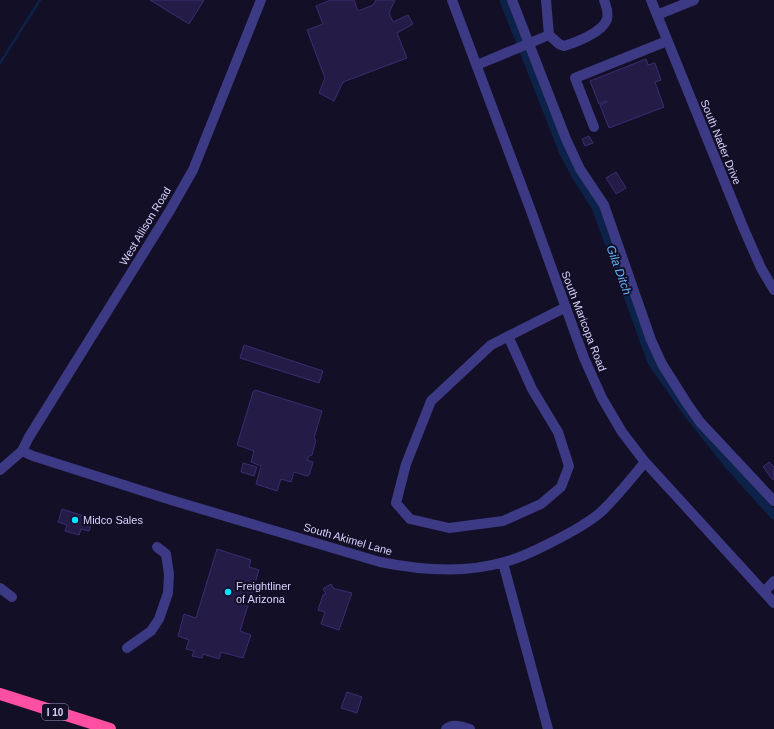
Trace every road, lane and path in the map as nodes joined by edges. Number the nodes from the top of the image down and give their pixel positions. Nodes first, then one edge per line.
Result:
1 (262, 0) edge
2 (452, 0) edge
3 (512, 0) edge
4 (546, 0) edge
5 (604, 0) edge
6 (651, 0) edge
7 (694, 0) edge
8 (657, 15) junction
9 (549, 34) junction
10 (667, 40) junction
11 (529, 44) junction
12 (477, 65) junction
13 (594, 127) dead end
14 (774, 290) edge
15 (566, 307) junction
16 (508, 336) junction
17 (22, 452) junction
18 (645, 462) junction
19 (0, 470) edge
20 (774, 501) edge
21 (157, 547) dead end
22 (503, 563) junction
23 (774, 581) edge
24 (0, 588) edge
25 (764, 592) junction
26 (12, 598) dead end
27 (774, 603) edge
28 (127, 648) dead end
29 (0, 694) edge
30 (110, 729) edge
31 (446, 729) edge
32 (470, 729) edge
33 (548, 729) edge

1 - 17 street, West Allison Road
2 - 12 street, South Maricopa Road
3 - 11 street
4 - 9 street
5 - 9 street
6 - 8 street, South Nader Drive
7 - 8 street
8 - 10 street, South Nader Drive
9 - 11 street
10 - 13 street
10 - 14 street, South Nader Drive
11 - 12 street
11 - 20 street
12 - 15 street, South Maricopa Road
15 - 16 street
15 - 18 street, South Maricopa Road
16 - 16 street
17 - 19 street
17 - 22 street, South Akimel Lane
18 - 22 street, South Akimel Lane
18 - 25 street, South Maricopa Road
21 - 28 street
22 - 33 street
23 - 25 street
24 - 26 street
25 - 27 street, South Maricopa Road
29 - 30 highway, I 10
31 - 32 street

